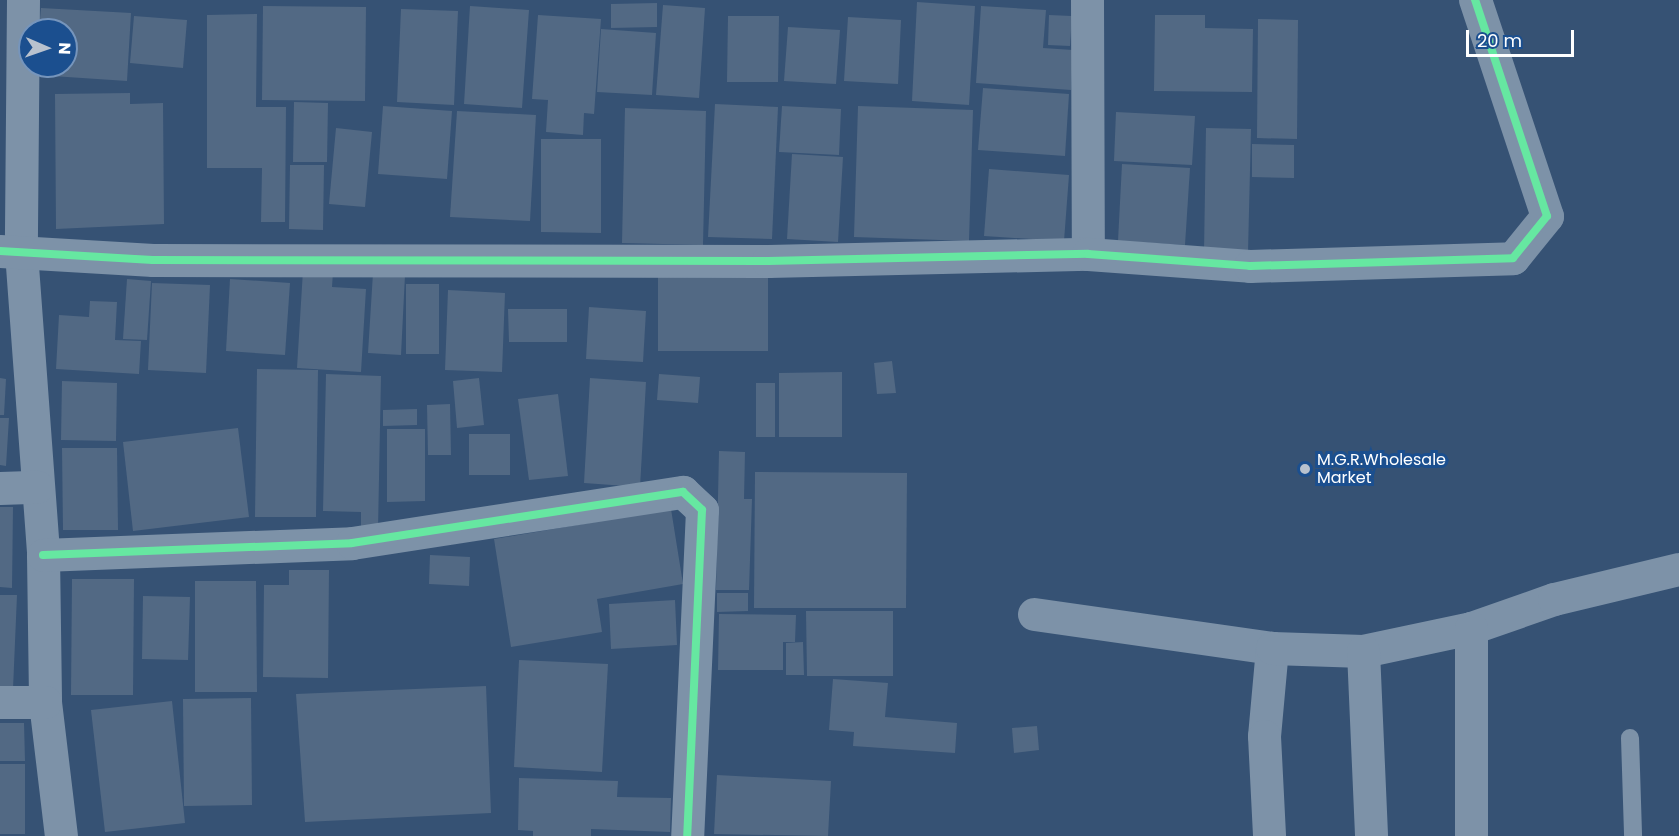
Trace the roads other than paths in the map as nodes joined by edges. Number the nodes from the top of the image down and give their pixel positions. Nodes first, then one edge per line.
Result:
1 (23, 0) edge
2 (1087, 0) edge
3 (1475, 0) edge
4 (10, 252) edge
5 (1088, 254) junction
6 (37, 487) junction
7 (0, 488) edge
8 (43, 555) junction
9 (1679, 569) edge
10 (1034, 614) dead end
11 (1471, 628) junction
12 (1272, 648) junction
13 (1363, 651) junction
14 (0, 702) edge
15 (45, 702) junction
16 (1630, 738) dead end
17 (61, 836) edge
18 (687, 836) edge
19 (1269, 836) edge
20 (1371, 836) edge
21 (1471, 836) edge
22 (1634, 836) edge

1 - 4 street
2 - 5 street
3 - 5 street
4 - 5 street
4 - 6 street
6 - 7 street
6 - 8 street
8 - 15 street
8 - 18 street
9 - 11 street
10 - 12 street
11 - 13 street
11 - 21 street
12 - 13 street
12 - 19 street
13 - 20 street
14 - 15 street
15 - 17 street
16 - 22 lane

